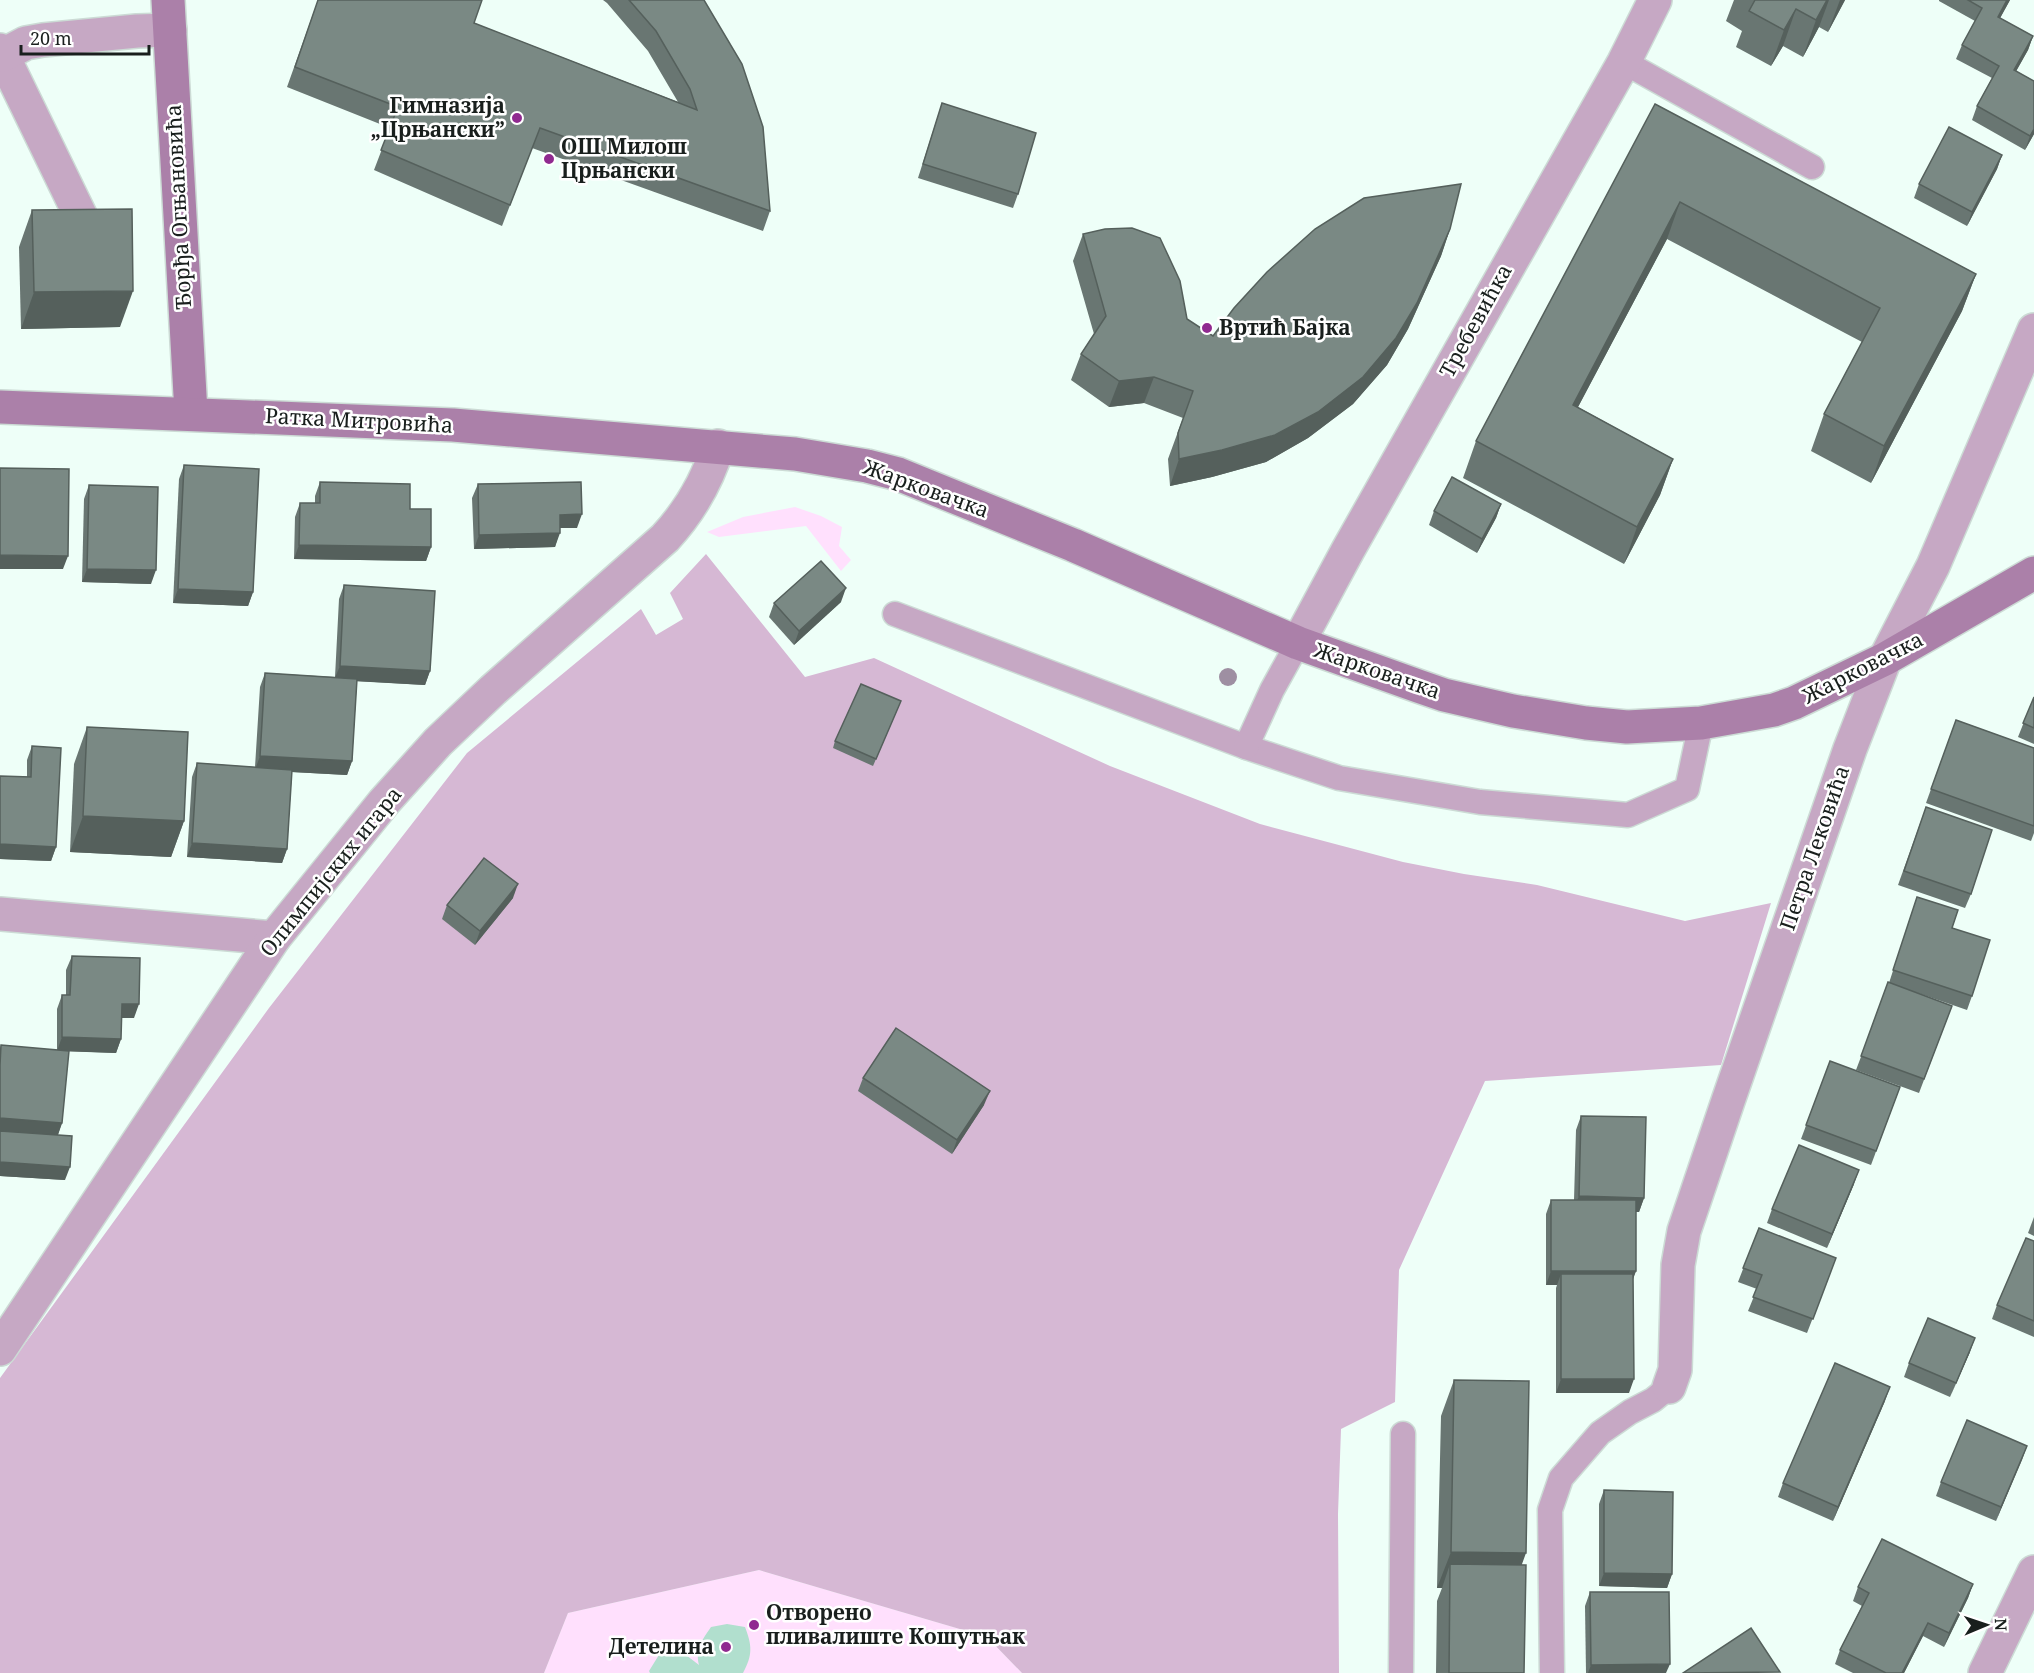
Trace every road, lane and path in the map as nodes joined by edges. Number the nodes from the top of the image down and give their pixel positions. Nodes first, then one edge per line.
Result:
1 (1648, 3) edge
2 (169, 15) edge
3 (1, 52) edge
4 (1624, 62) junction
5 (1812, 167) dead end
6 (83, 221) edge
7 (2034, 330) edge
8 (0, 406) edge
9 (191, 414) junction
10 (718, 446) junction
11 (2034, 573) edge
12 (896, 614) dead end
13 (1298, 643) junction
14 (1885, 659) junction
15 (1701, 723) junction
16 (1246, 747) junction
17 (0, 914) edge
18 (274, 938) junction
19 (0, 1349) edge
20 (1669, 1387) joint
21 (1403, 1434) dead end
22 (2034, 1572) edge
23 (1401, 1673) edge
24 (1552, 1673) edge
25 (1985, 1673) edge

1 - 4 street, Требевићка
2 - 3 street
2 - 9 street, Ђорђа Огњановића
3 - 6 street
4 - 5 lane
4 - 13 street, Требевићка
7 - 14 street, Петра Лековића
8 - 9 street, Ратка Митровића
9 - 10 street, Ратка Митровића
10 - 13 street, Жарковачка
10 - 18 street, Олимпијских игара
11 - 14 street, Жарковачка
12 - 16 lane
13 - 15 street, Жарковачка
13 - 16 lane
14 - 15 street, Жарковачка
14 - 20 street, Петра Лековића
15 - 16 lane
17 - 18 street
18 - 19 street, Олимпијских игара
20 - 24 lane
21 - 23 lane
22 - 25 street

